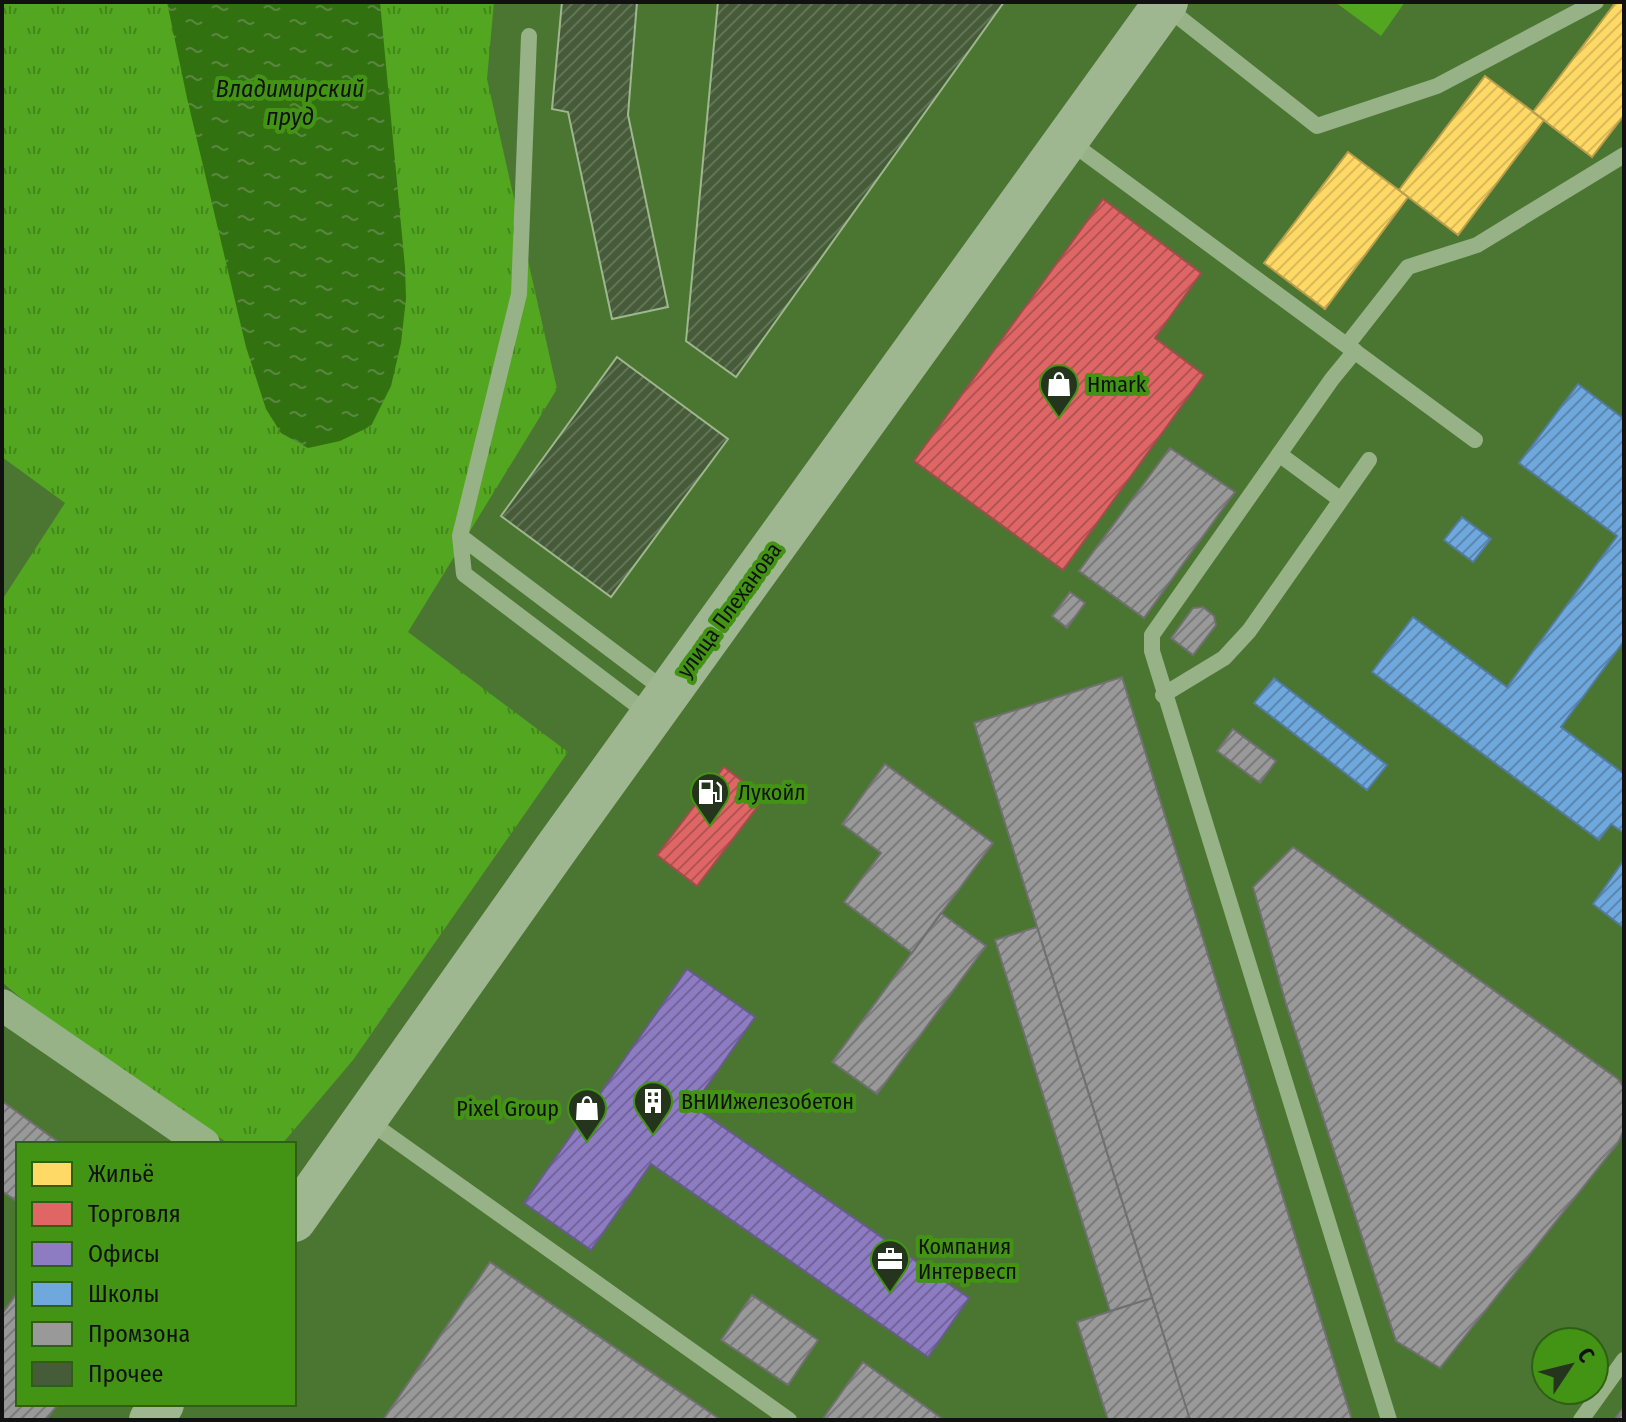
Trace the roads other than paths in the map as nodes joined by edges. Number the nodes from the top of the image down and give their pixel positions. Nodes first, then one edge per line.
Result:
1 (1596, 2) edge
2 (1165, 4) edge
3 (529, 36) dead end
4 (1067, 140) junction
5 (1624, 155) edge
6 (1351, 348) junction
7 (1475, 440) dead end
8 (1279, 454) junction
9 (1369, 460) dead end
10 (1341, 500) junction
11 (460, 536) junction
12 (1163, 695) junction
13 (661, 705) junction
14 (2, 1005) edge
15 (366, 1119) junction
16 (201, 1142) edge
17 (296, 1213) edge
18 (1624, 1360) edge
19 (789, 1420) edge
20 (1389, 1420) edge
21 (1581, 1420) edge

1 - 2 lane
2 - 4 main road, улица Плеханова
3 - 11 lane
4 - 6 lane
4 - 13 main road, улица Плеханова
5 - 6 lane
6 - 7 lane
6 - 8 lane
8 - 10 lane
8 - 12 lane
9 - 10 lane
10 - 12 lane
11 - 13 lane
11 - 13 lane
12 - 20 lane
13 - 15 main road, улица Плеханова
14 - 16 street
15 - 17 main road, улица Плеханова
15 - 19 lane
18 - 21 lane

